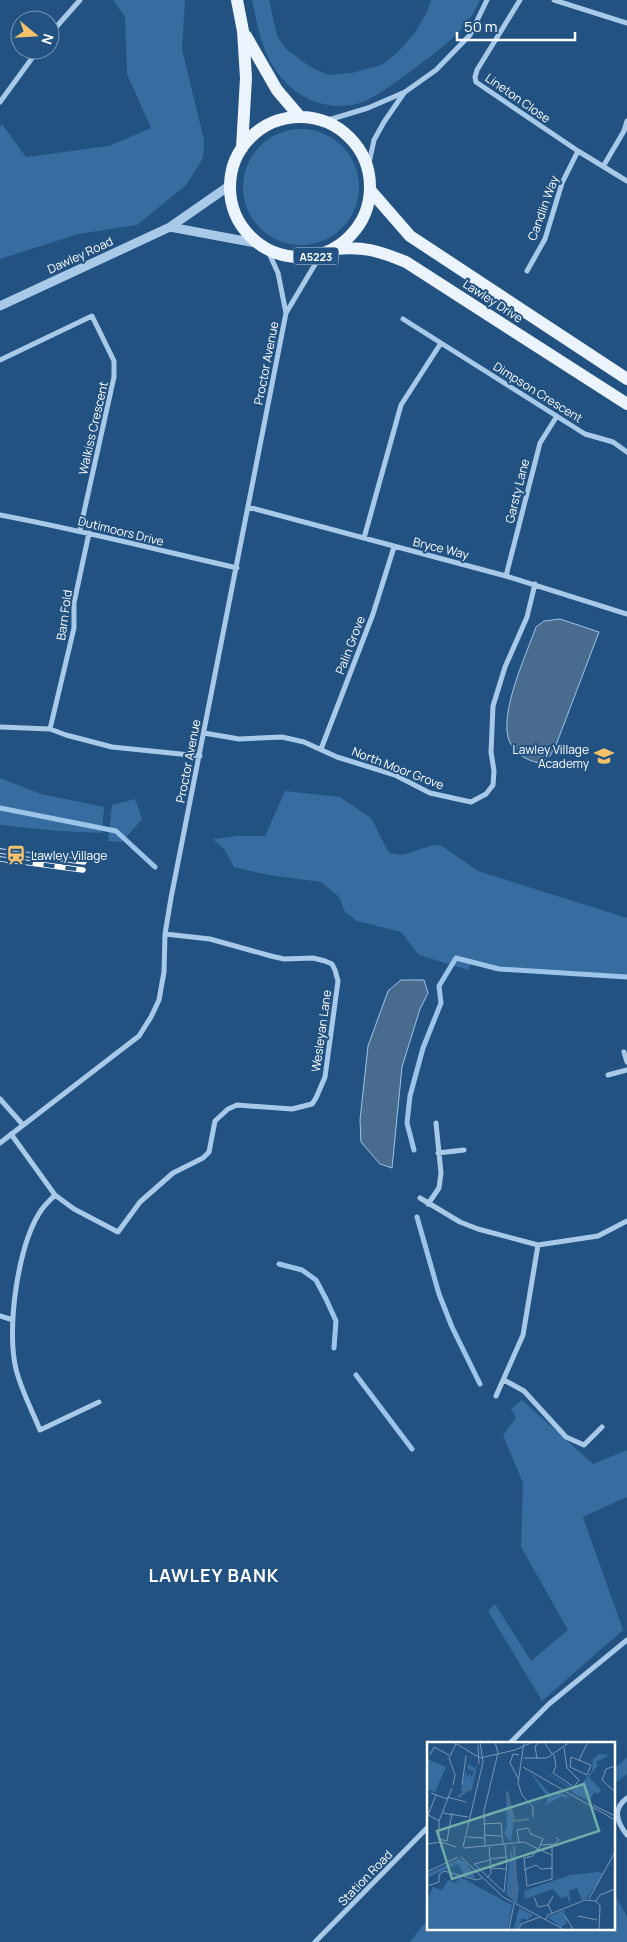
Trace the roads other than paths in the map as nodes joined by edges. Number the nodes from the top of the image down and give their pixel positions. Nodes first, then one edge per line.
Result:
1 (80, 0) edge
2 (237, 0) edge
3 (487, 0) edge
4 (520, 0) edge
5 (554, 0) edge
6 (627, 22) edge
7 (60, 23) edge
8 (243, 31) junction
9 (31, 60) edge
10 (405, 92) junction
11 (0, 102) edge
12 (300, 117) junction
13 (325, 121) junction
14 (627, 121) edge
15 (242, 148) junction
16 (578, 151) junction
17 (604, 165) junction
18 (368, 168) junction
19 (627, 181) edge
20 (229, 186) junction
21 (370, 190) junction
22 (170, 227) junction
23 (256, 243) junction
24 (335, 249) junction
25 (268, 250) junction
26 (320, 256) junction
27 (526, 271) dead end
28 (0, 306) edge
29 (286, 313) junction
30 (403, 319) dead end
31 (441, 343) junction
32 (0, 360) edge
33 (627, 379) edge
34 (627, 404) edge
35 (557, 416) junction
36 (627, 452) edge
37 (248, 507) junction
38 (0, 515) edge
39 (80, 530) junction
40 (89, 533) junction
41 (364, 538) junction
42 (394, 547) junction
43 (237, 568) junction
44 (506, 576) junction
45 (534, 584) junction
46 (627, 614) edge
47 (0, 727) edge
48 (50, 729) junction
49 (204, 733) junction
50 (321, 749) junction
51 (200, 756) junction
52 (165, 934) junction
53 (624, 1052) dead end
54 (627, 1062) edge
55 (627, 1070) edge
56 (608, 1075) dead end
57 (0, 1099) edge
58 (436, 1123) dead end
59 (23, 1125) junction
60 (11, 1134) junction
61 (0, 1143) edge
62 (464, 1150) dead end
63 (438, 1153) junction
64 (55, 1195) junction
65 (420, 1198) dead end
66 (428, 1204) junction
67 (627, 1221) edge
68 (538, 1245) junction
69 (0, 1316) edge
70 (13, 1320) junction
71 (504, 1380) junction
72 (496, 1396) dead end
73 (99, 1402) dead end
74 (602, 1427) dead end
75 (627, 1640) edge
76 (511, 1742) edge
77 (627, 1798) edge
78 (427, 1828) edge
79 (627, 1835) edge
80 (315, 1942) edge

1 - 7 street
2 - 8 main road, A5223
3 - 10 street
4 - 16 street, Lineton Close
5 - 6 street
8 - 12 main road, A5223
8 - 15 main road, A5223
9 - 11 street
10 - 13 street
10 - 18 street
12 - 13 main road, A5223
12 - 15 main road, A5223
13 - 18 main road, A5223
14 - 17 street
15 - 20 main road, A5223
16 - 17 street, Lineton Close
16 - 27 street, Candlin Way
17 - 19 street, Lineton Close
18 - 21 main road, A5223
20 - 22 street, Dawley Road
20 - 23 main road, A5223
21 - 24 main road, A5223
21 - 33 main road, Lawley Drive
22 - 23 street
22 - 28 street, Dawley Road
23 - 25 main road, A5223
24 - 26 main road, A5223
24 - 34 main road, Lawley Drive / A5223
25 - 26 main road, A5223
25 - 29 street, Proctor Avenue
26 - 29 street, Proctor Avenue
29 - 37 street, Proctor Avenue
30 - 31 street, Dimpson Crescent
31 - 35 street, Dimpson Crescent
31 - 41 street
32 - 39 street, Walkiss Crescent
35 - 36 street, Dimpson Crescent
35 - 44 street, Garsty Lane
37 - 41 street, Bryce Way
37 - 43 street, Proctor Avenue
38 - 39 street, Dutimoors Drive
39 - 40 street, Dutimoors Drive
40 - 43 street, Dutimoors Drive
40 - 48 street, Barn Fold
41 - 42 street, Bryce Way
42 - 44 street, Bryce Way
42 - 50 street, Palin Grove
43 - 49 street, Proctor Avenue
44 - 45 street, Bryce Way
45 - 46 street, Bryce Way
45 - 50 street, North Moor Grove
47 - 48 street
48 - 51 street
49 - 50 street, North Moor Grove
49 - 51 street, Proctor Avenue
51 - 52 street, Proctor Avenue
52 - 59 street, Proctor Avenue
52 - 64 street, Wesleyan Lane
53 - 54 street
55 - 56 street
57 - 59 street
58 - 63 street
59 - 60 street, Proctor Avenue
60 - 61 street, Proctor Avenue
60 - 64 street, Wesleyan Lane
62 - 63 street
63 - 66 street
64 - 70 street
65 - 66 street
66 - 68 street
67 - 68 street
68 - 71 street
69 - 70 street
70 - 73 street
71 - 72 street
71 - 74 street
75 - 76 street
77 - 79 street
78 - 80 street, Station Road

